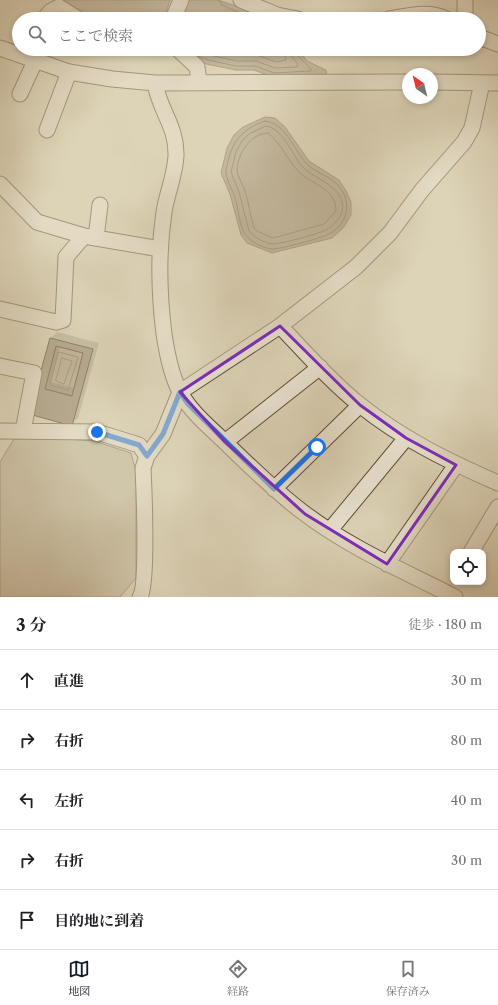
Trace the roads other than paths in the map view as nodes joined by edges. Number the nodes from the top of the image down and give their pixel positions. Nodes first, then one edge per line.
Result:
1 (181, 0) edge
2 (241, 0) edge
3 (465, 0) edge
4 (56, 3) edge
5 (50, 12) edge
6 (68, 12) edge
7 (176, 12) edge
8 (270, 12) edge
9 (465, 12) edge
10 (486, 40) edge
11 (498, 44) edge
12 (0, 48) edge
13 (12, 50) edge
14 (26, 56) edge
15 (185, 56) edge
16 (36, 61) junction
17 (69, 72) junction
18 (199, 82) junction
19 (402, 82) edge
20 (438, 82) edge
21 (482, 83) junction
22 (498, 83) edge
23 (155, 84) junction
24 (20, 94) dead end
25 (47, 130) dead end
26 (0, 184) edge
27 (100, 204) dead end
28 (90, 237) junction
29 (160, 249) junction
30 (0, 309) edge
31 (280, 326) junction
32 (0, 366) edge
33 (320, 367) junction
34 (180, 392) junction
35 (360, 405) junction
36 (0, 431) edge
37 (23, 431) junction
38 (406, 438) junction
39 (225, 442) junction
40 (147, 456) junction
41 (456, 464) junction
42 (498, 483) edge
43 (274, 489) junction
44 (498, 507) edge
45 (330, 530) junction
46 (474, 549) edge
47 (387, 564) junction
48 (452, 591) edge
49 (140, 597) edge

1 - 7 street
2 - 8 street
3 - 9 street
4 - 5 street
4 - 6 street
10 - 11 street
12 - 13 street
14 - 16 street
15 - 18 street
16 - 17 street
16 - 24 street
17 - 23 street
17 - 25 street
18 - 19 street
18 - 23 street
20 - 21 street
21 - 22 street
21 - 31 street
23 - 29 street
26 - 28 street
27 - 28 street
28 - 29 street
28 - 30 street
29 - 34 street
31 - 33 street
31 - 34 street
32 - 37 street
33 - 35 street
33 - 39 street
34 - 39 street
34 - 40 street
35 - 38 street
35 - 43 street
36 - 37 street
37 - 40 street
38 - 41 street
38 - 45 street
39 - 43 street
40 - 49 street
41 - 42 street
41 - 47 street
43 - 45 street
44 - 46 street
45 - 47 street
47 - 48 street

